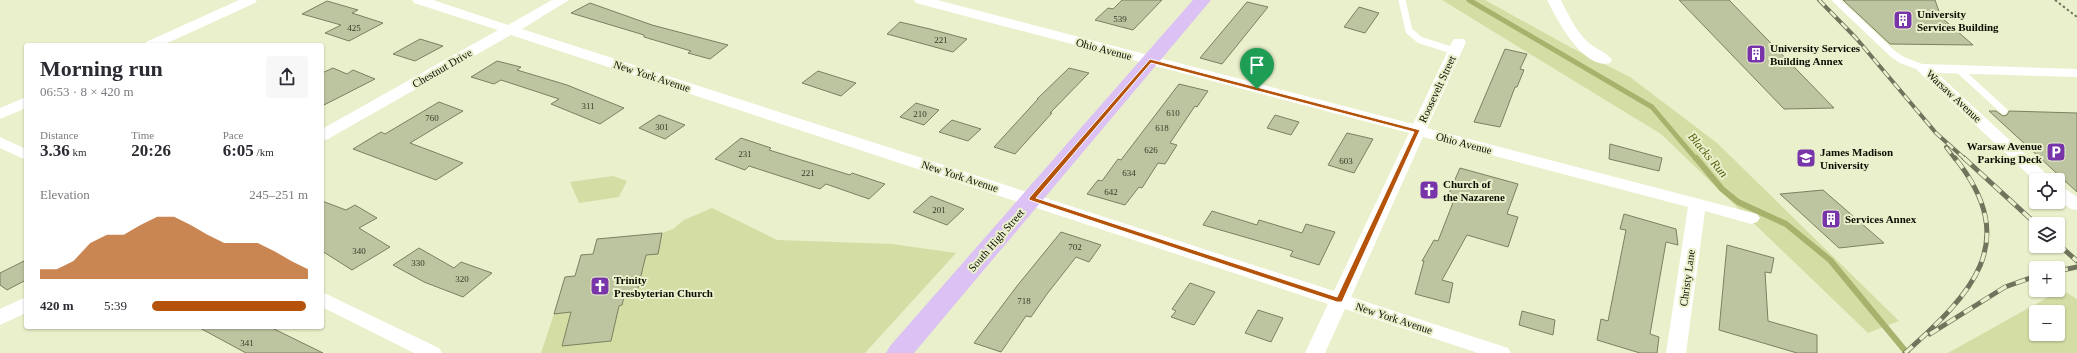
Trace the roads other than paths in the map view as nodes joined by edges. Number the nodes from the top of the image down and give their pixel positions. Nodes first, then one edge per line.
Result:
1 (250, 0) edge
2 (419, 0) edge
3 (562, 0) edge
4 (921, 0) edge
5 (1202, 0) edge
6 (1402, 0) edge
7 (1554, 0) edge
8 (1836, 0) edge
9 (510, 30) junction
10 (155, 43) edge
11 (1457, 47) joint
12 (1605, 60) dead end
13 (1150, 61) junction
14 (1923, 68) junction
15 (1958, 69) junction
16 (2077, 73) edge
17 (24, 103) edge
18 (2004, 111) dead end
19 (0, 114) edge
20 (1418, 131) junction
21 (324, 135) edge
22 (0, 142) edge
23 (24, 154) edge
24 (2036, 173) edge
25 (2065, 197) edge
26 (1031, 199) junction
27 (1697, 204) junction
28 (2077, 205) edge
29 (1751, 218) dead end
30 (324, 300) edge
31 (1340, 300) junction
32 (24, 305) edge
33 (0, 318) edge
34 (432, 353) edge
35 (899, 353) edge
36 (1315, 353) edge
37 (1501, 353) edge
38 (1676, 353) edge

1 - 10 street
2 - 9 street, New York Avenue
3 - 9 street, Chestnut Drive
4 - 13 street, Ohio Avenue
5 - 13 main road, South High Street
6 - 11 lane
7 - 12 street
8 - 14 lane
9 - 21 street, Chestnut Drive
9 - 26 street, New York Avenue
11 - 20 street, Roosevelt Street
13 - 20 street, Ohio Avenue
13 - 26 main road, South High Street
14 - 15 street, Warsaw Avenue
14 - 24 street, Warsaw Avenue
15 - 16 street, Warsaw Avenue
15 - 18 lane
17 - 19 street
20 - 27 street, Ohio Avenue
20 - 31 street, Roosevelt Street
22 - 23 street
25 - 28 street
26 - 31 street, New York Avenue
26 - 35 main road, South High Street
27 - 29 street, Ohio Avenue
27 - 38 street, Christy Lane
30 - 34 street
31 - 36 street, Roosevelt Street
31 - 37 street, New York Avenue
32 - 33 street

